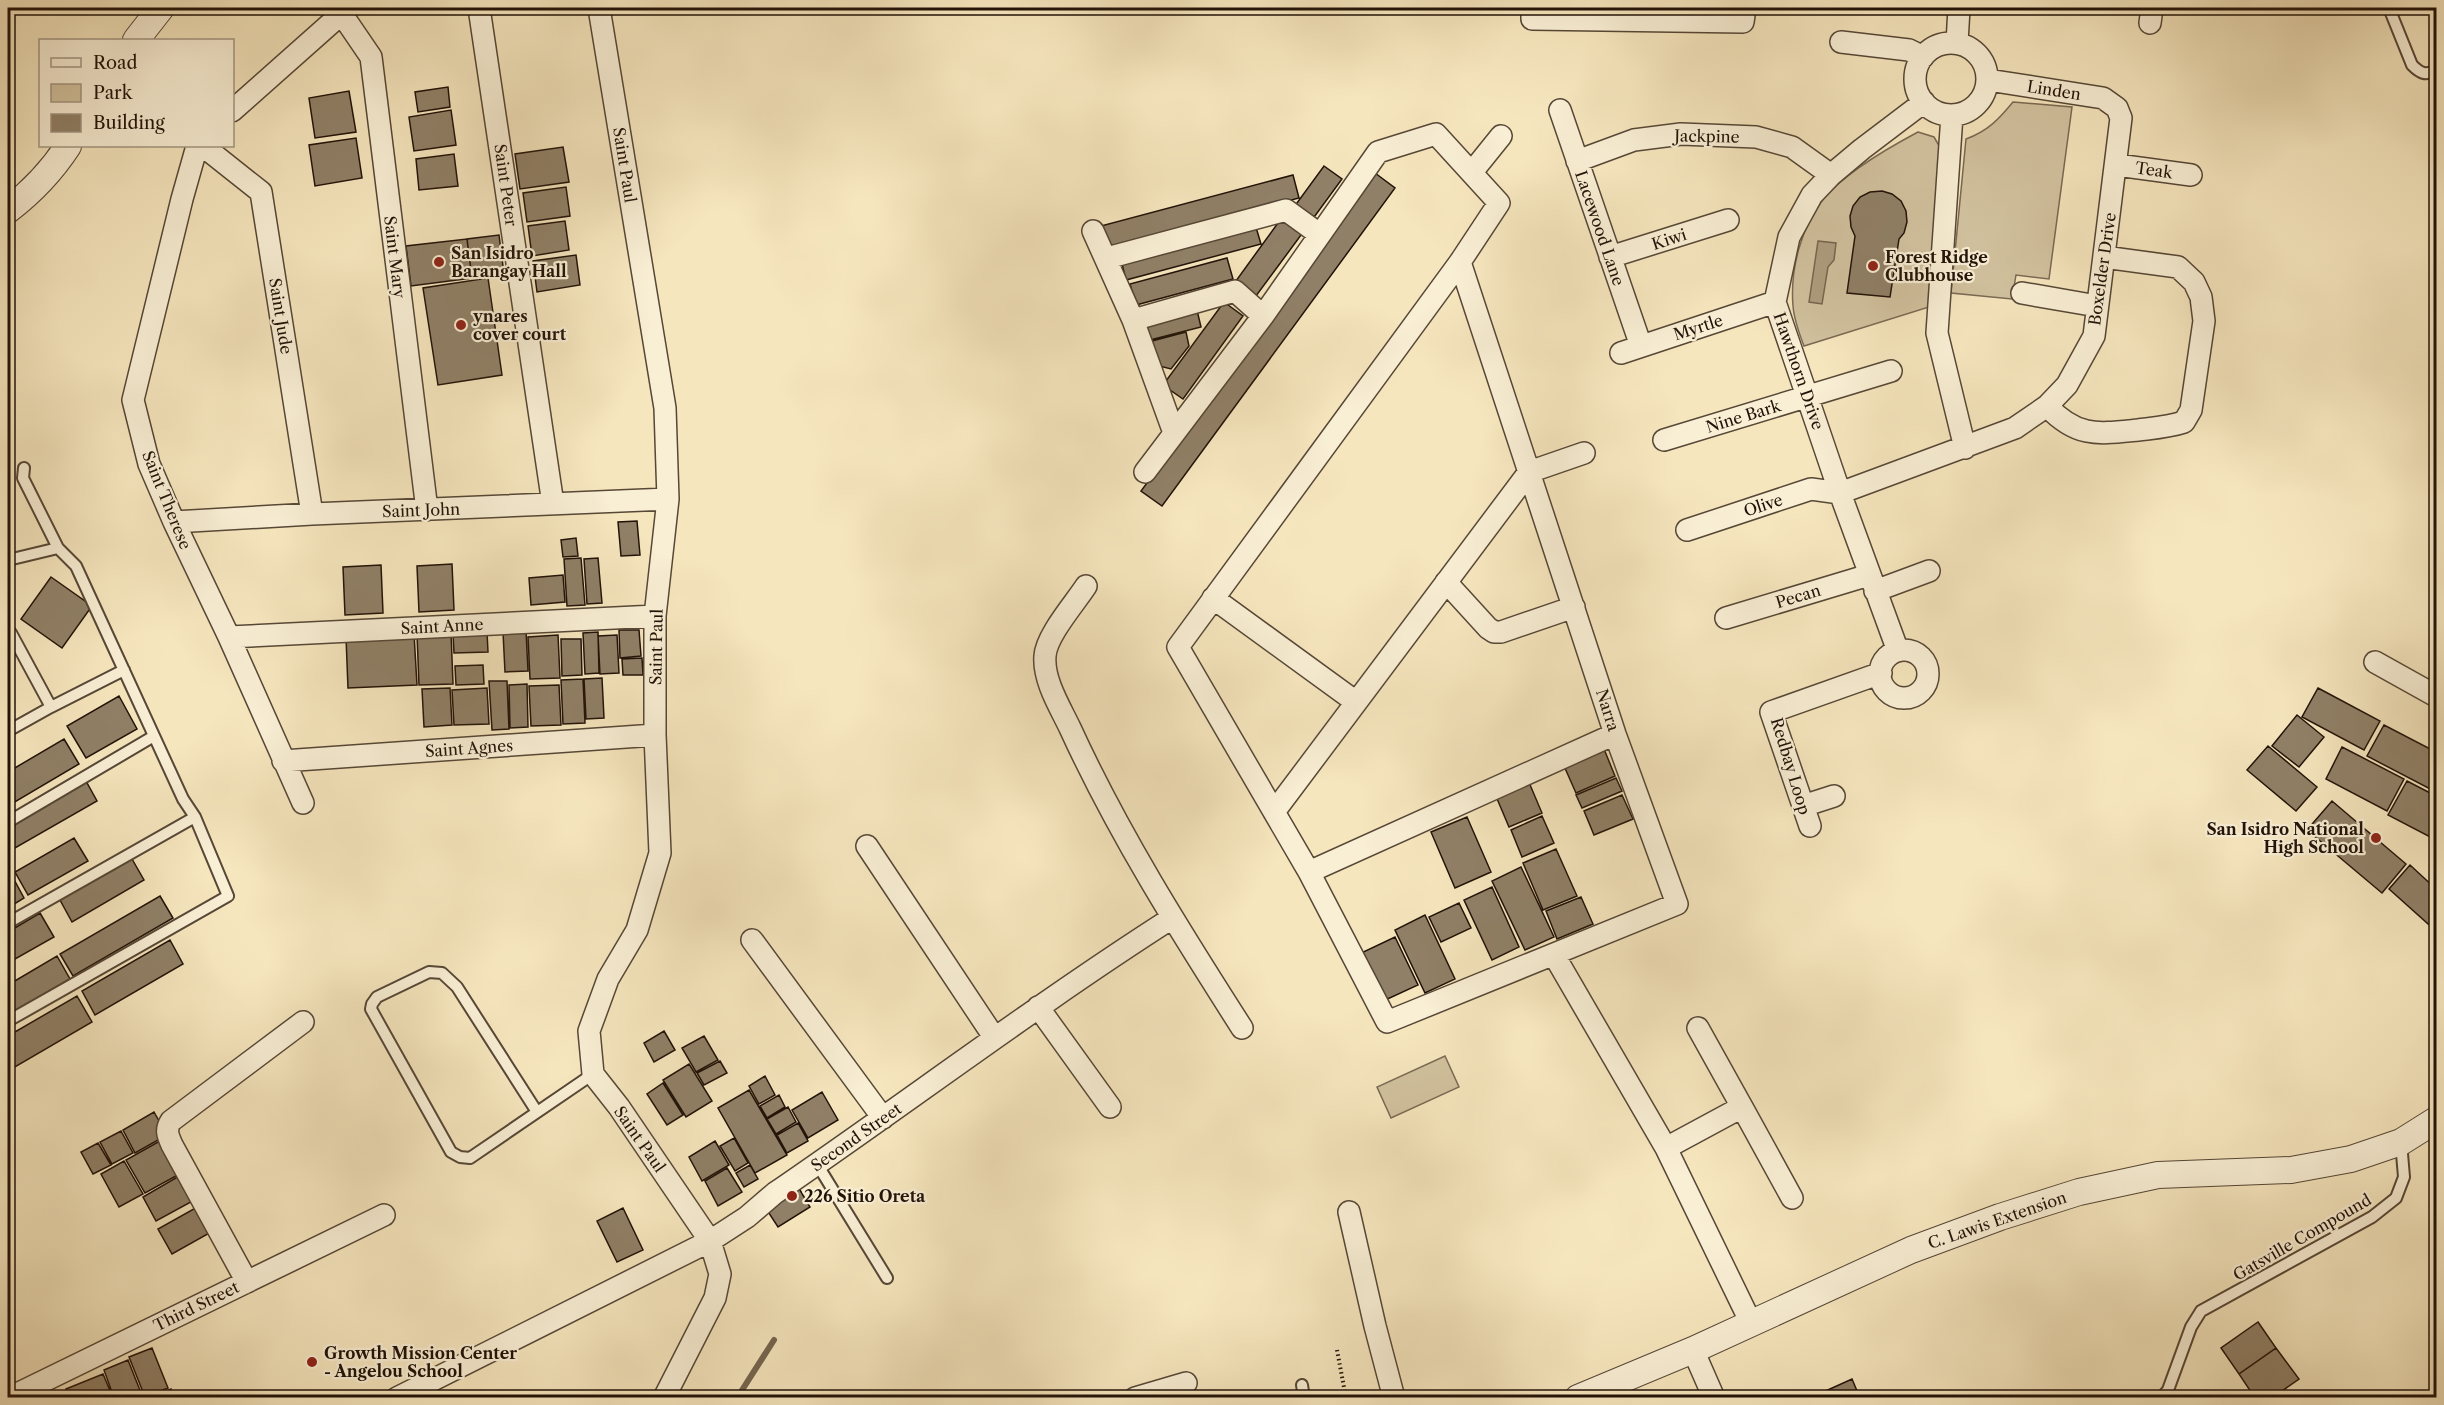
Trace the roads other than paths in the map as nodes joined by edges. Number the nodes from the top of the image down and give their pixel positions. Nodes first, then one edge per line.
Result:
1 (161, 8) edge
2 (479, 8) edge
3 (599, 8) edge
4 (1532, 8) edge
5 (1745, 8) edge
6 (1959, 8) edge
7 (2389, 8) edge
8 (344, 10) edge
9 (137, 39) edge
10 (1841, 42) dead end
11 (1957, 43) junction
12 (1923, 57) junction
13 (2436, 71) edge
14 (1988, 80) junction
15 (1924, 102) junction
16 (2117, 108) joint
17 (234, 109) edge
18 (1560, 110) dead end
19 (1952, 115) junction
20 (1501, 136) dead end
21 (67, 147) edge
22 (197, 147) edge
23 (204, 147) edge
24 (1577, 161) junction
25 (2117, 165) junction
26 (1472, 172) junction
27 (1831, 175) junction
28 (2191, 175) dead end
29 (8, 210) edge
30 (1728, 220) dead end
31 (1093, 231) dead end
32 (1319, 234) junction
33 (1610, 257) junction
34 (2104, 257) junction
35 (1107, 258) junction
36 (1460, 262) junction
37 (2022, 294) dead end
38 (1775, 302) junction
39 (2097, 306) junction
40 (1263, 316) junction
41 (1133, 320) junction
42 (1631, 350) joint
43 (1891, 371) dead end
44 (1807, 396) junction
45 (2047, 406) junction
46 (1174, 433) junction
47 (1664, 440) dead end
48 (1965, 448) junction
49 (1584, 453) dead end
50 (24, 468) dead end
51 (1144, 472) dead end
52 (1529, 472) junction
53 (1840, 493) junction
54 (668, 499) junction
55 (553, 504) junction
56 (427, 510) junction
57 (312, 514) junction
58 (174, 522) junction
59 (1687, 530) dead end
60 (58, 548) junction
61 (8, 560) edge
62 (1929, 571) dead end
63 (1446, 582) junction
64 (1872, 583) junction
65 (1086, 586) dead end
66 (1214, 598) junction
67 (1574, 608) junction
68 (655, 616) junction
69 (1726, 618) dead end
70 (9, 631) edge
71 (229, 637) junction
72 (1898, 651) junction
73 (2375, 662) dead end
74 (124, 670) junction
75 (1881, 674) junction
76 (2436, 696) edge
77 (1356, 702) junction
78 (51, 707) junction
79 (8, 731) edge
80 (1615, 734) junction
81 (655, 735) junction
82 (154, 736) junction
83 (283, 761) junction
84 (1834, 796) dead end
85 (303, 802) dead end
86 (1274, 812) junction
87 (195, 817) junction
88 (8, 822) edge
89 (867, 846) dead end
90 (1309, 872) junction
91 (1172, 918) junction
92 (8, 923) edge
93 (752, 940) dead end
94 (1554, 955) junction
95 (1038, 1007) junction
96 (8, 1021) edge
97 (303, 1022) dead end
98 (1242, 1028) dead end
99 (1698, 1028) dead end
100 (994, 1037) junction
101 (593, 1074) junction
102 (1110, 1107) dead end
103 (1742, 1107) junction
104 (537, 1112) junction
105 (883, 1118) junction
106 (2436, 1120) edge
107 (2401, 1142) junction
108 (1666, 1148) junction
109 (817, 1164) junction
110 (1792, 1198) dead end
111 (1349, 1212) dead end
112 (384, 1215) dead end
113 (710, 1241) junction
114 (887, 1278) dead end
115 (247, 1282) junction
116 (1751, 1323) junction
117 (1693, 1350) junction
118 (1186, 1383) dead end
119 (1302, 1385) dead end
120 (9, 1398) edge
121 (397, 1398) edge
122 (663, 1398) edge
123 (1135, 1398) edge
124 (1304, 1398) edge
125 (1394, 1398) edge
126 (1578, 1398) edge
127 (1714, 1398) edge
128 (2161, 1398) edge

1 - 9 street
2 - 55 street, Saint Peter
3 - 54 street, Saint Paul
4 - 5 street
6 - 11 street
7 - 13 lane
8 - 17 street
8 - 56 street, Saint Mary
10 - 12 street
11 - 12 street
11 - 14 street
12 - 15 street
14 - 16 street, Linden
14 - 19 street
15 - 19 street
15 - 27 street, Hawthorn Drive
16 - 25 street, Boxelder Drive
18 - 24 street, Lacewood Lane
19 - 48 street
20 - 26 street
21 - 29 street
22 - 58 street, Saint Therese
23 - 57 street, Saint Jude
24 - 27 street, Jackpine
24 - 33 street, Lacewood Lane
25 - 28 street, Teak
25 - 34 street, Boxelder Drive
26 - 32 street
26 - 36 street
27 - 38 street, Hawthorn Drive
30 - 33 street, Kiwi
31 - 35 street
32 - 35 street
32 - 40 street
33 - 42 street, Lacewood Lane
34 - 39 street, Boxelder Drive
34 - 45 street
35 - 41 street
36 - 52 street, Narra
36 - 66 street, Narra
37 - 39 street
38 - 42 street, Myrtle
38 - 44 street, Hawthorn Drive
39 - 45 street, Boxelder Drive
40 - 41 street
40 - 46 street
41 - 46 street
43 - 44 street, Nine Bark
44 - 47 street, Nine Bark
44 - 53 street, Hawthorn Drive
45 - 48 street, Boxelder Drive
46 - 51 street
48 - 53 street, Boxelder Drive
49 - 52 street
50 - 60 lane
52 - 63 street
52 - 67 street, Narra
53 - 59 street, Olive
53 - 64 street, Hawthorn Drive
54 - 55 street, Saint John
54 - 68 street, Saint Paul
55 - 56 street, Saint John
56 - 57 street, Saint John
57 - 58 street, Saint John
58 - 71 street, Saint Therese
60 - 61 lane
60 - 74 lane
62 - 64 street, Pecan
63 - 67 street
63 - 77 street
64 - 69 street, Pecan
64 - 72 street, Hawthorn Drive
65 - 91 street
66 - 77 street
66 - 86 street, Narra
67 - 80 street, Narra
68 - 71 street, Saint Anne
68 - 81 street, Saint Paul
70 - 78 lane
71 - 83 street, Saint Therese
72 - 75 street
72 - 75 street
73 - 76 street
74 - 78 lane
74 - 82 lane
75 - 84 street, Redbay Loop
77 - 86 street
78 - 79 lane
80 - 90 street
80 - 94 street, Narra
81 - 83 street, Saint Agnes
81 - 101 street, Saint Paul
82 - 87 lane
82 - 88 lane
83 - 85 street, Saint Therese
86 - 90 street, Narra
87 - 92 lane
87 - 96 lane
89 - 100 street
90 - 94 street, Narra
91 - 95 street, Second Street
91 - 98 street
93 - 105 street
94 - 108 street
95 - 100 street, Second Street
95 - 102 street
97 - 115 street
99 - 103 street
100 - 105 street, Second Street
101 - 104 lane
101 - 113 street, Saint Paul
103 - 108 street
103 - 110 street
104 - 104 lane
105 - 109 street, Second Street
106 - 107 street, C. Lawis Extension
107 - 116 street, C. Lawis Extension
107 - 128 lane, Gatsville Compound
108 - 116 street
109 - 113 street, Second Street
109 - 114 lane
111 - 125 street
112 - 115 street, Third Street
113 - 121 street, Second Street
113 - 122 street, Saint Paul
115 - 120 street, Third Street
116 - 117 street, C. Lawis Extension
117 - 126 street, C. Lawis Extension
117 - 127 street
118 - 123 street
119 - 124 lane

